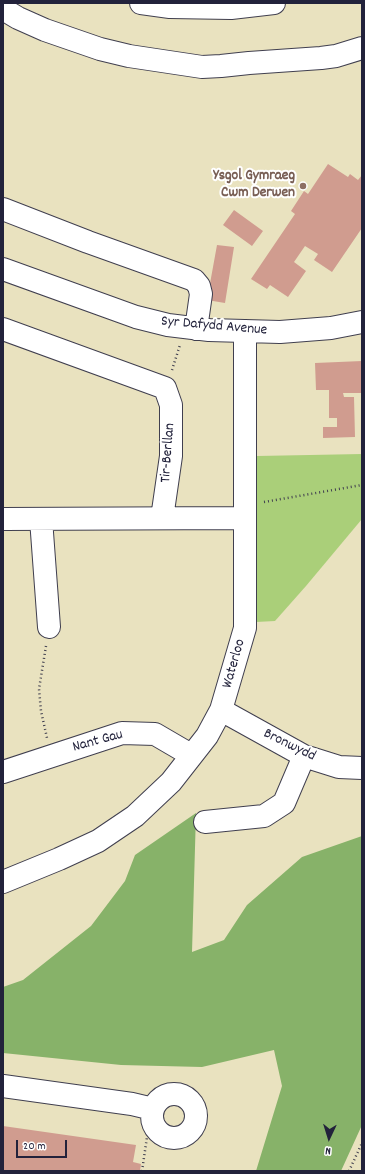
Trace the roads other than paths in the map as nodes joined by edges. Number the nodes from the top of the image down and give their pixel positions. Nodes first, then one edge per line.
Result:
1 (141, 3) edge
2 (274, 3) edge
3 (3, 9) edge
4 (362, 48) edge
5 (3, 209) edge
6 (3, 269) edge
7 (362, 322) edge
8 (190, 328) junction
9 (3, 329) edge
10 (245, 331) junction
11 (244, 512) junction
12 (162, 518) junction
13 (3, 519) edge
14 (41, 519) junction
15 (49, 627) road end
16 (221, 710) junction
17 (191, 755) junction
18 (304, 756) junction
19 (362, 768) edge
20 (3, 772) edge
21 (205, 822) dead end
22 (3, 882) edge
23 (3, 1086) edge
24 (153, 1117) road end

1 - 2 street
3 - 4 street
5 - 8 street
6 - 8 street, Syr Dafydd Avenue
7 - 10 street, Syr Dafydd Avenue
8 - 10 street, Syr Dafydd Avenue
9 - 12 street, Tir-Berllan
10 - 11 street, Waterloo
11 - 12 street
11 - 16 street, Waterloo
12 - 14 street
13 - 14 street
14 - 15 street
16 - 17 street, Waterloo
16 - 18 street, Bronwydd
17 - 20 street, Nant Gau
17 - 22 street, Waterloo
18 - 19 street, Bronwydd
18 - 21 street
23 - 24 street

